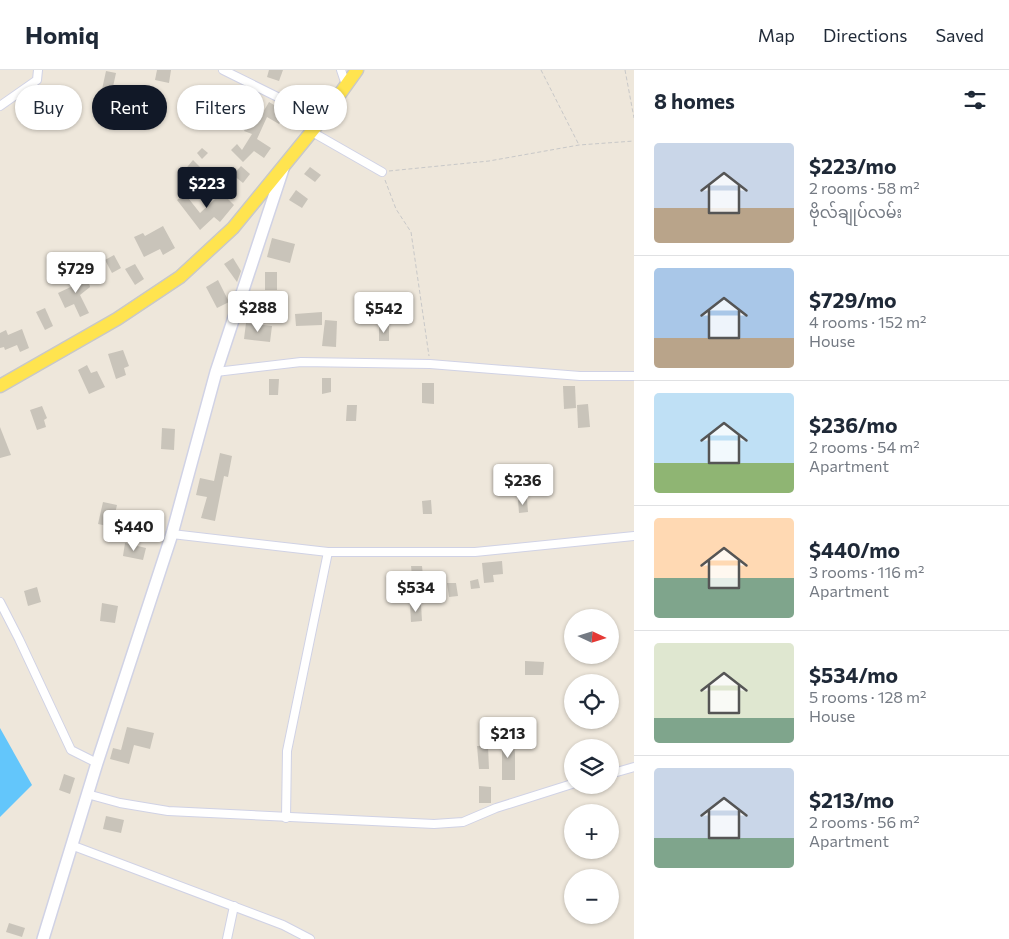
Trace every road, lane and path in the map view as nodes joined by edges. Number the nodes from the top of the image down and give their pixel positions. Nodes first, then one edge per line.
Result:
1 (38, 70) edge
2 (223, 70) edge
3 (341, 70) edge
4 (357, 70) edge
5 (541, 70) edge
6 (625, 70) edge
7 (346, 85) joint
8 (274, 95) edge
9 (0, 106) edge
10 (634, 118) edge
11 (312, 132) joint
12 (634, 141) edge
13 (579, 145) junction
14 (285, 162) junction
15 (382, 172) junction
16 (430, 364) junction
17 (216, 372) junction
18 (634, 376) edge
19 (0, 386) edge
20 (172, 534) junction
21 (634, 536) edge
22 (328, 552) junction
23 (0, 602) edge
24 (96, 763) junction
25 (634, 767) edge
26 (619, 771) edge
27 (564, 787) edge
28 (87, 794) junction
29 (286, 818) junction
30 (71, 845) junction
31 (234, 906) junction
32 (43, 939) edge
33 (226, 939) edge
34 (310, 939) edge

1 - 9 street
2 - 8 street
3 - 7 street
4 - 7 main road
5 - 13 path
6 - 10 path
11 - 14 main road
11 - 15 street
12 - 13 path
13 - 15 path
14 - 17 street
14 - 19 main road
15 - 16 path
16 - 17 street
16 - 18 street
17 - 20 street
20 - 22 street
20 - 24 street
21 - 22 street
22 - 29 street
23 - 24 street
24 - 28 street
25 - 26 street
27 - 29 street
28 - 29 street
28 - 30 street
30 - 31 street
30 - 32 street
31 - 33 street
31 - 34 street

